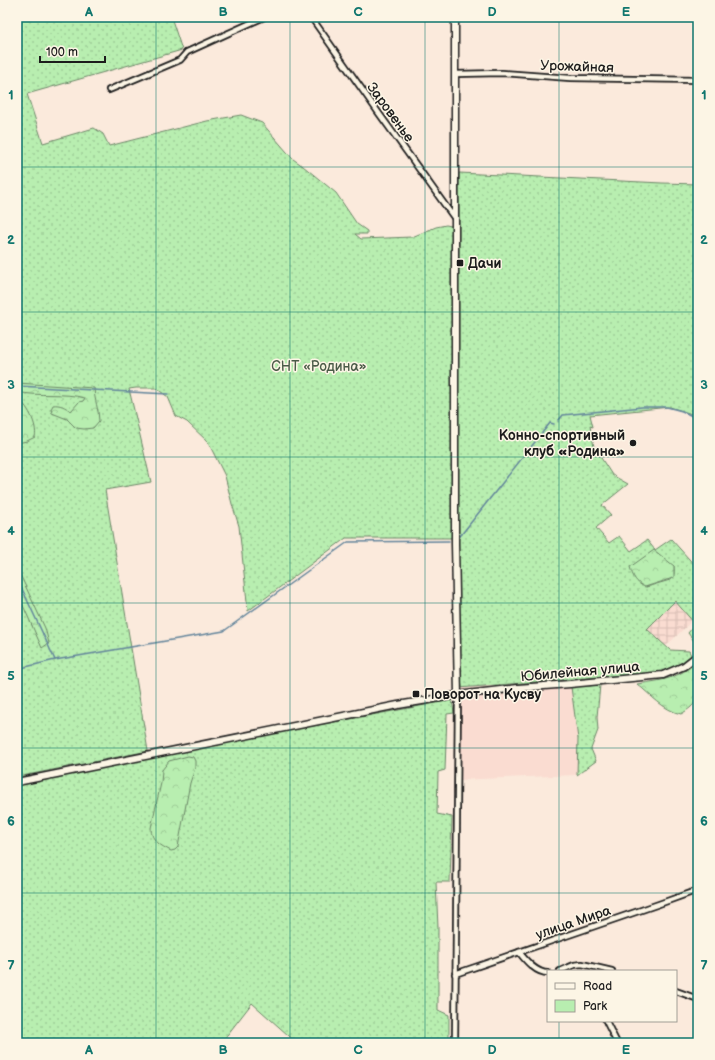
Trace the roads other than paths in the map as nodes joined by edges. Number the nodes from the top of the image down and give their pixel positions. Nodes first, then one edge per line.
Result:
1 (264, 17) edge
2 (311, 17) edge
3 (455, 17) edge
4 (455, 74) junction
5 (698, 80) edge
6 (109, 90) dead end
7 (455, 219) junction
8 (698, 655) edge
9 (458, 695) junction
10 (17, 782) edge
11 (698, 890) edge
12 (519, 952) junction
13 (570, 970) edge
14 (608, 970) edge
15 (455, 974) junction
16 (547, 974) edge
17 (677, 991) edge
18 (698, 999) edge
19 (606, 1022) edge
20 (455, 1043) edge
21 (617, 1043) edge

1 - 6 street
2 - 7 street, Заровенье
3 - 4 street
4 - 5 street, Урожайная
4 - 7 street
7 - 9 street
8 - 9 street, Юбилейная улица
9 - 10 street, Юбилейная улица
9 - 15 street
11 - 12 street, улица Мира
12 - 15 street, улица Мира
12 - 16 street
13 - 14 street
15 - 20 street
17 - 18 street
19 - 21 street

